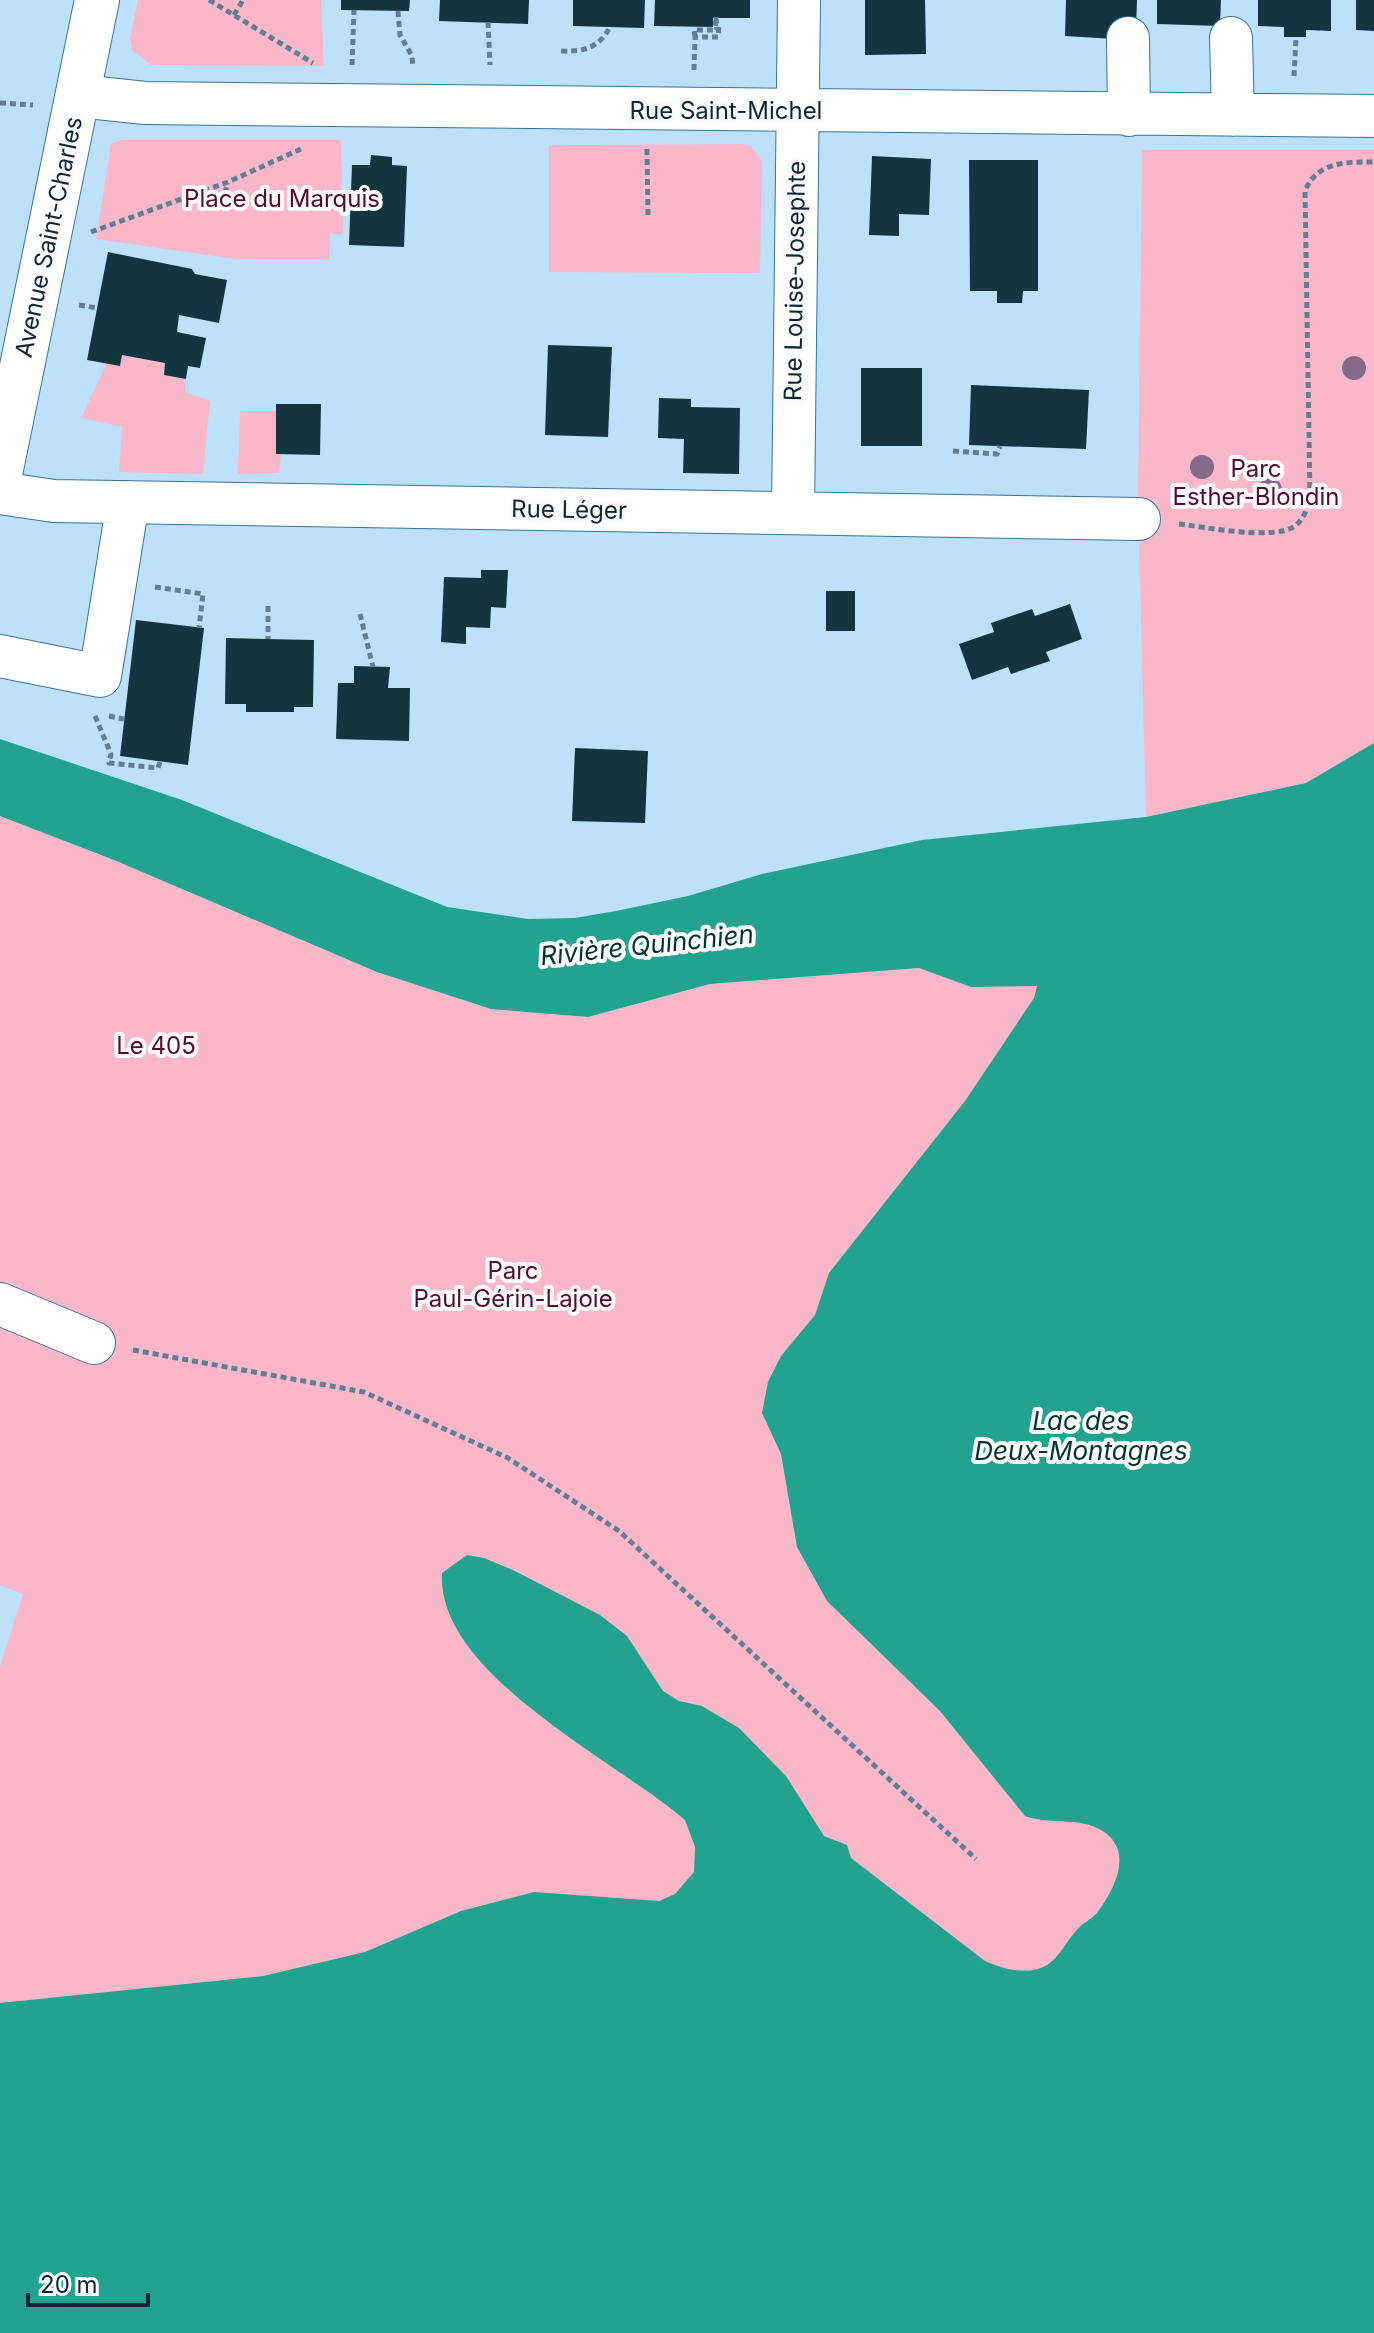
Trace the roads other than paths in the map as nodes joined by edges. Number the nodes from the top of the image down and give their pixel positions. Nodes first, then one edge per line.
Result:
1 (97, 0) edge
2 (799, 0) edge
3 (1128, 38) dead end
4 (1231, 38) dead end
5 (58, 100) junction
6 (798, 112) junction
7 (1129, 115) junction
8 (1233, 115) junction
9 (1374, 116) edge
10 (0, 474) edge
11 (0, 493) edge
12 (128, 502) junction
13 (793, 513) junction
14 (1139, 519) road end
15 (0, 656) edge
16 (0, 1304) edge
17 (94, 1343) road end

1 - 5 main road, Avenue Saint-Charles
2 - 6 street, Rue Louise-Josephte
3 - 7 street
4 - 8 street
5 - 6 street, Rue Saint-Michel
5 - 10 main road, Avenue Saint-Charles
6 - 7 street, Rue Saint-Michel
6 - 13 street, Rue Louise-Josephte
7 - 8 street, Rue Saint-Michel
8 - 9 street, Rue Saint-Michel
11 - 12 street, Rue Léger
12 - 13 street, Rue Léger
12 - 15 street
13 - 14 street, Rue Léger
16 - 17 street

